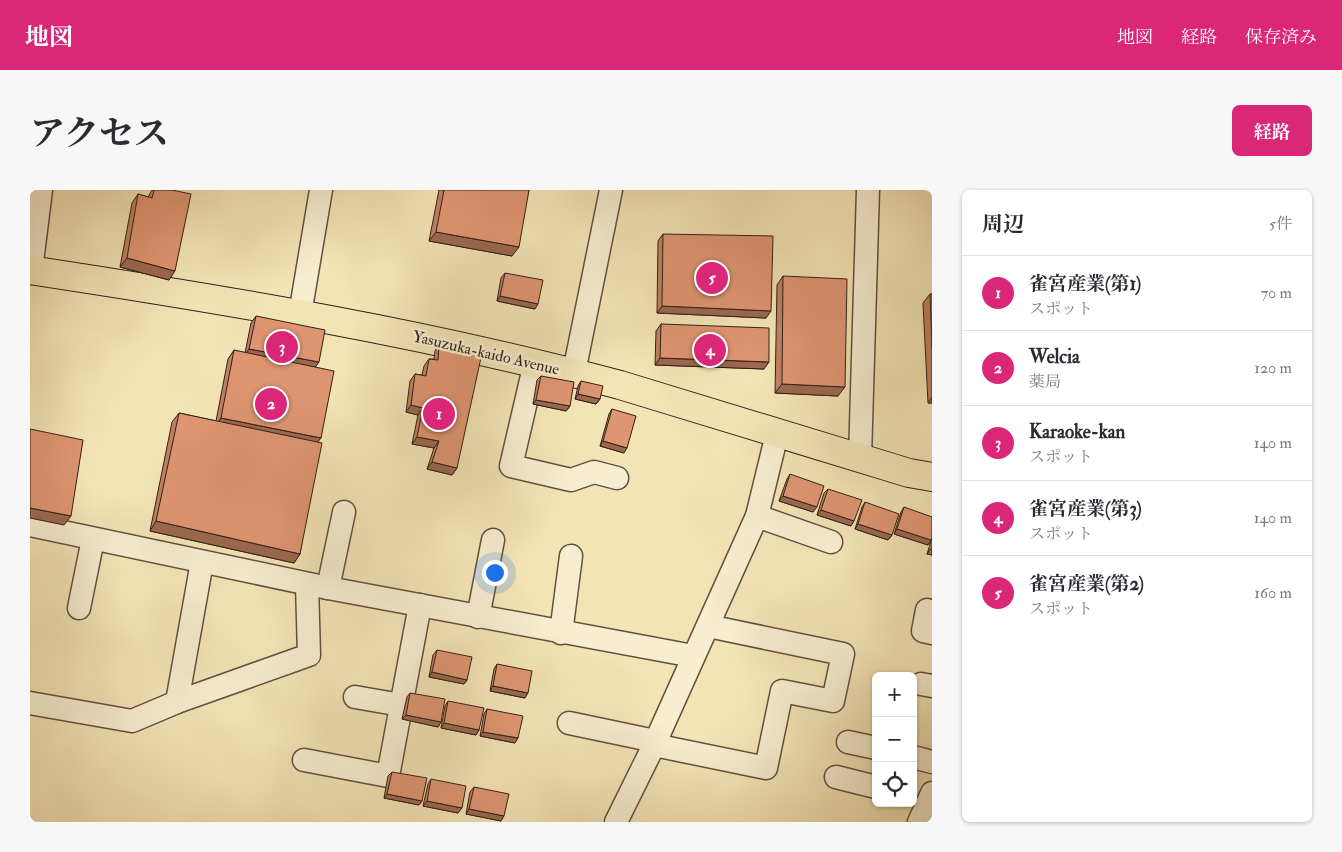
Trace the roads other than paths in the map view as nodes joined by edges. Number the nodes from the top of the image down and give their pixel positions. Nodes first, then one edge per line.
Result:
1 (41, 190) edge
2 (321, 190) edge
3 (611, 190) edge
4 (868, 190) edge
5 (30, 270) edge
6 (300, 314) junction
7 (535, 363) junction
8 (574, 372) junction
9 (777, 434) junction
10 (860, 458) junction
11 (932, 477) edge
12 (617, 478) dead end
13 (344, 512) dead end
14 (757, 516) junction
15 (30, 525) edge
16 (93, 539) junction
17 (493, 540) dead end
18 (831, 542) dead end
19 (571, 556) dead end
20 (202, 562) junction
21 (318, 586) junction
22 (420, 605) junction
23 (79, 608) dead end
24 (927, 610) dead end
25 (478, 617) junction
26 (708, 626) junction
27 (560, 632) junction
28 (932, 633) edge
29 (693, 656) junction
30 (355, 697) dead end
31 (177, 702) junction
32 (30, 703) edge
33 (401, 705) junction
34 (569, 723) dead end
35 (848, 742) dead end
36 (655, 743) junction
37 (872, 747) edge
38 (917, 758) edge
39 (304, 760) dead end
40 (932, 762) edge
41 (836, 777) dead end
42 (872, 786) edge
43 (925, 796) edge
44 (616, 822) edge
45 (919, 822) edge

1 - 5 street
2 - 6 street
3 - 8 street
4 - 10 street
5 - 6 main road, Yasuzuka-kaido Avenue
6 - 7 main road, Yasuzuka-kaido Avenue
7 - 8 main road, Yasuzuka-kaido Avenue
7 - 12 street
8 - 9 main road, Yasuzuka-kaido Avenue
9 - 10 main road, Yasuzuka-kaido Avenue
9 - 14 street
10 - 11 main road, Yasuzuka-kaido Avenue
13 - 21 street
14 - 18 street
14 - 26 street
15 - 16 street
16 - 20 street
16 - 23 street
17 - 25 street
19 - 27 street
20 - 21 street
20 - 31 street
21 - 22 street
21 - 31 street
22 - 25 street
22 - 33 street
24 - 28 street
25 - 27 street
26 - 29 street
26 - 36 street
27 - 29 street
29 - 36 street
30 - 33 street
31 - 32 street
33 - 39 street
34 - 36 street
35 - 37 street
36 - 44 street
38 - 40 street
41 - 42 street
43 - 45 street

